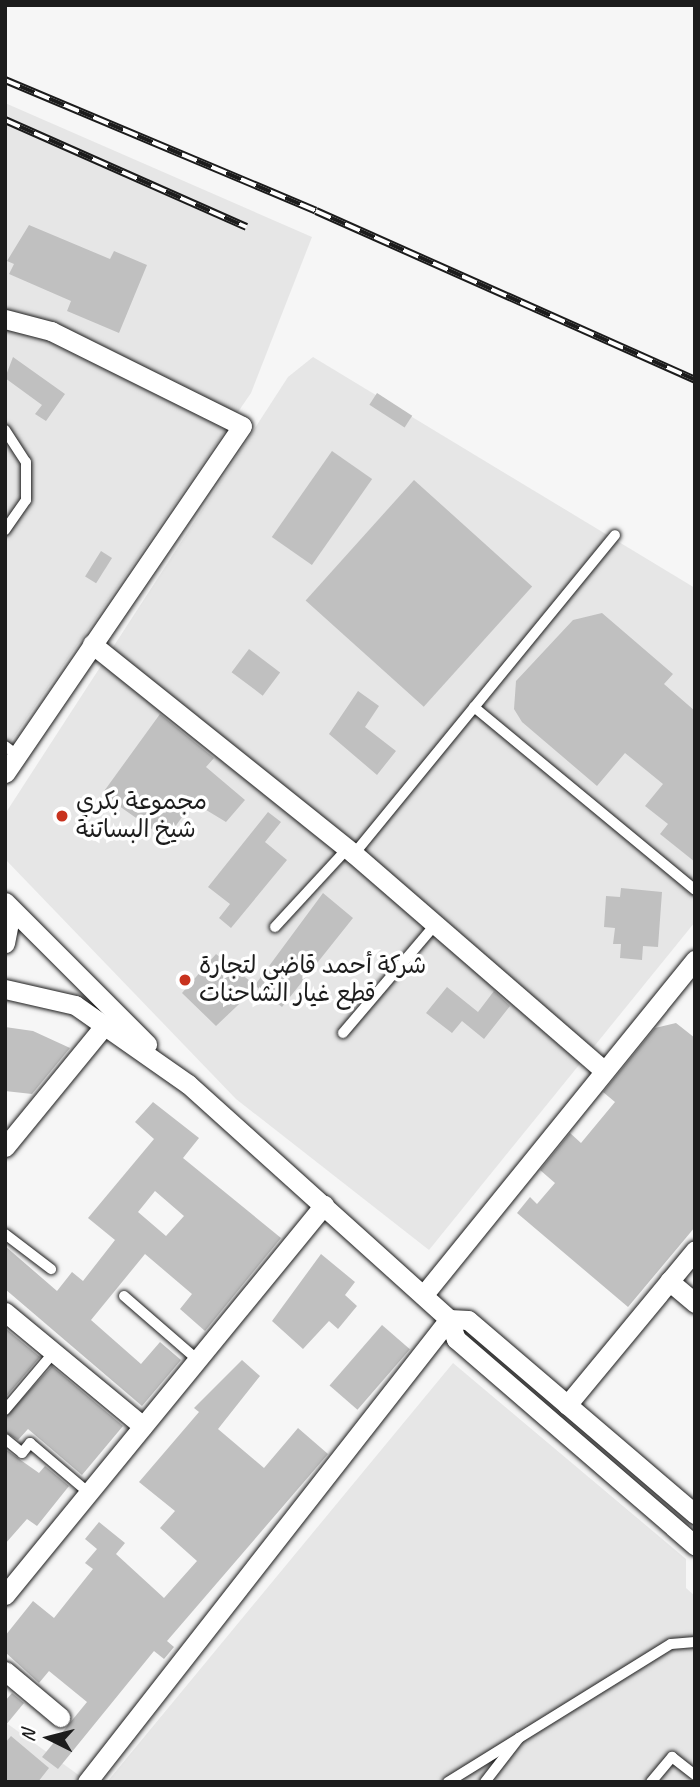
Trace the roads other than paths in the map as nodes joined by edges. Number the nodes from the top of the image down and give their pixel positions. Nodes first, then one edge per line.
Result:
1 (5, 319) edge
2 (5, 430) edge
3 (5, 530) edge
4 (615, 535) dead end
5 (92, 644) junction
6 (474, 707) junction
7 (11, 750) edge
8 (5, 773) edge
9 (351, 851) junction
10 (695, 890) edge
11 (8, 907) edge
12 (435, 925) junction
13 (275, 927) dead end
14 (5, 943) edge
15 (693, 964) edge
16 (5, 989) edge
17 (104, 1026) junction
18 (343, 1033) dead end
19 (602, 1069) junction
20 (188, 1084) junction
21 (5, 1147) edge
22 (324, 1205) junction
23 (5, 1234) edge
24 (695, 1250) edge
25 (51, 1269) dead end
26 (669, 1280) junction
27 (425, 1293) junction
28 (124, 1296) dead end
29 (695, 1303) edge
30 (5, 1311) edge
31 (449, 1319) junction
32 (54, 1352) junction
33 (198, 1360) junction
34 (567, 1405) junction
35 (5, 1410) edge
36 (143, 1426) junction
37 (5, 1439) edge
38 (89, 1493) junction
39 (695, 1514) edge
40 (695, 1545) edge
41 (5, 1595) edge
42 (695, 1642) edge
43 (5, 1671) edge
44 (60, 1717) dead end
45 (524, 1732) junction
46 (695, 1775) edge
47 (87, 1782) edge
48 (448, 1782) edge
49 (485, 1782) edge
50 (651, 1782) edge

1 - 5 street
2 - 3 lane
4 - 6 lane
5 - 7 street
5 - 9 street
6 - 9 lane
6 - 10 lane
7 - 8 street
9 - 12 street
9 - 13 lane
11 - 14 street
11 - 20 street
12 - 18 lane
12 - 19 street
15 - 19 street
16 - 17 street
17 - 20 street
17 - 21 street
19 - 27 street
20 - 22 street
22 - 27 street
22 - 33 street
23 - 25 lane
24 - 26 street
26 - 29 street
26 - 34 street
27 - 31 street
28 - 33 lane
30 - 32 street
31 - 34 street
31 - 40 street
31 - 47 street
32 - 35 lane
32 - 36 street
33 - 36 street
34 - 39 street
36 - 38 street
37 - 38 lane
38 - 41 street
42 - 45 lane
43 - 44 street
45 - 48 lane
45 - 49 lane
46 - 50 lane

